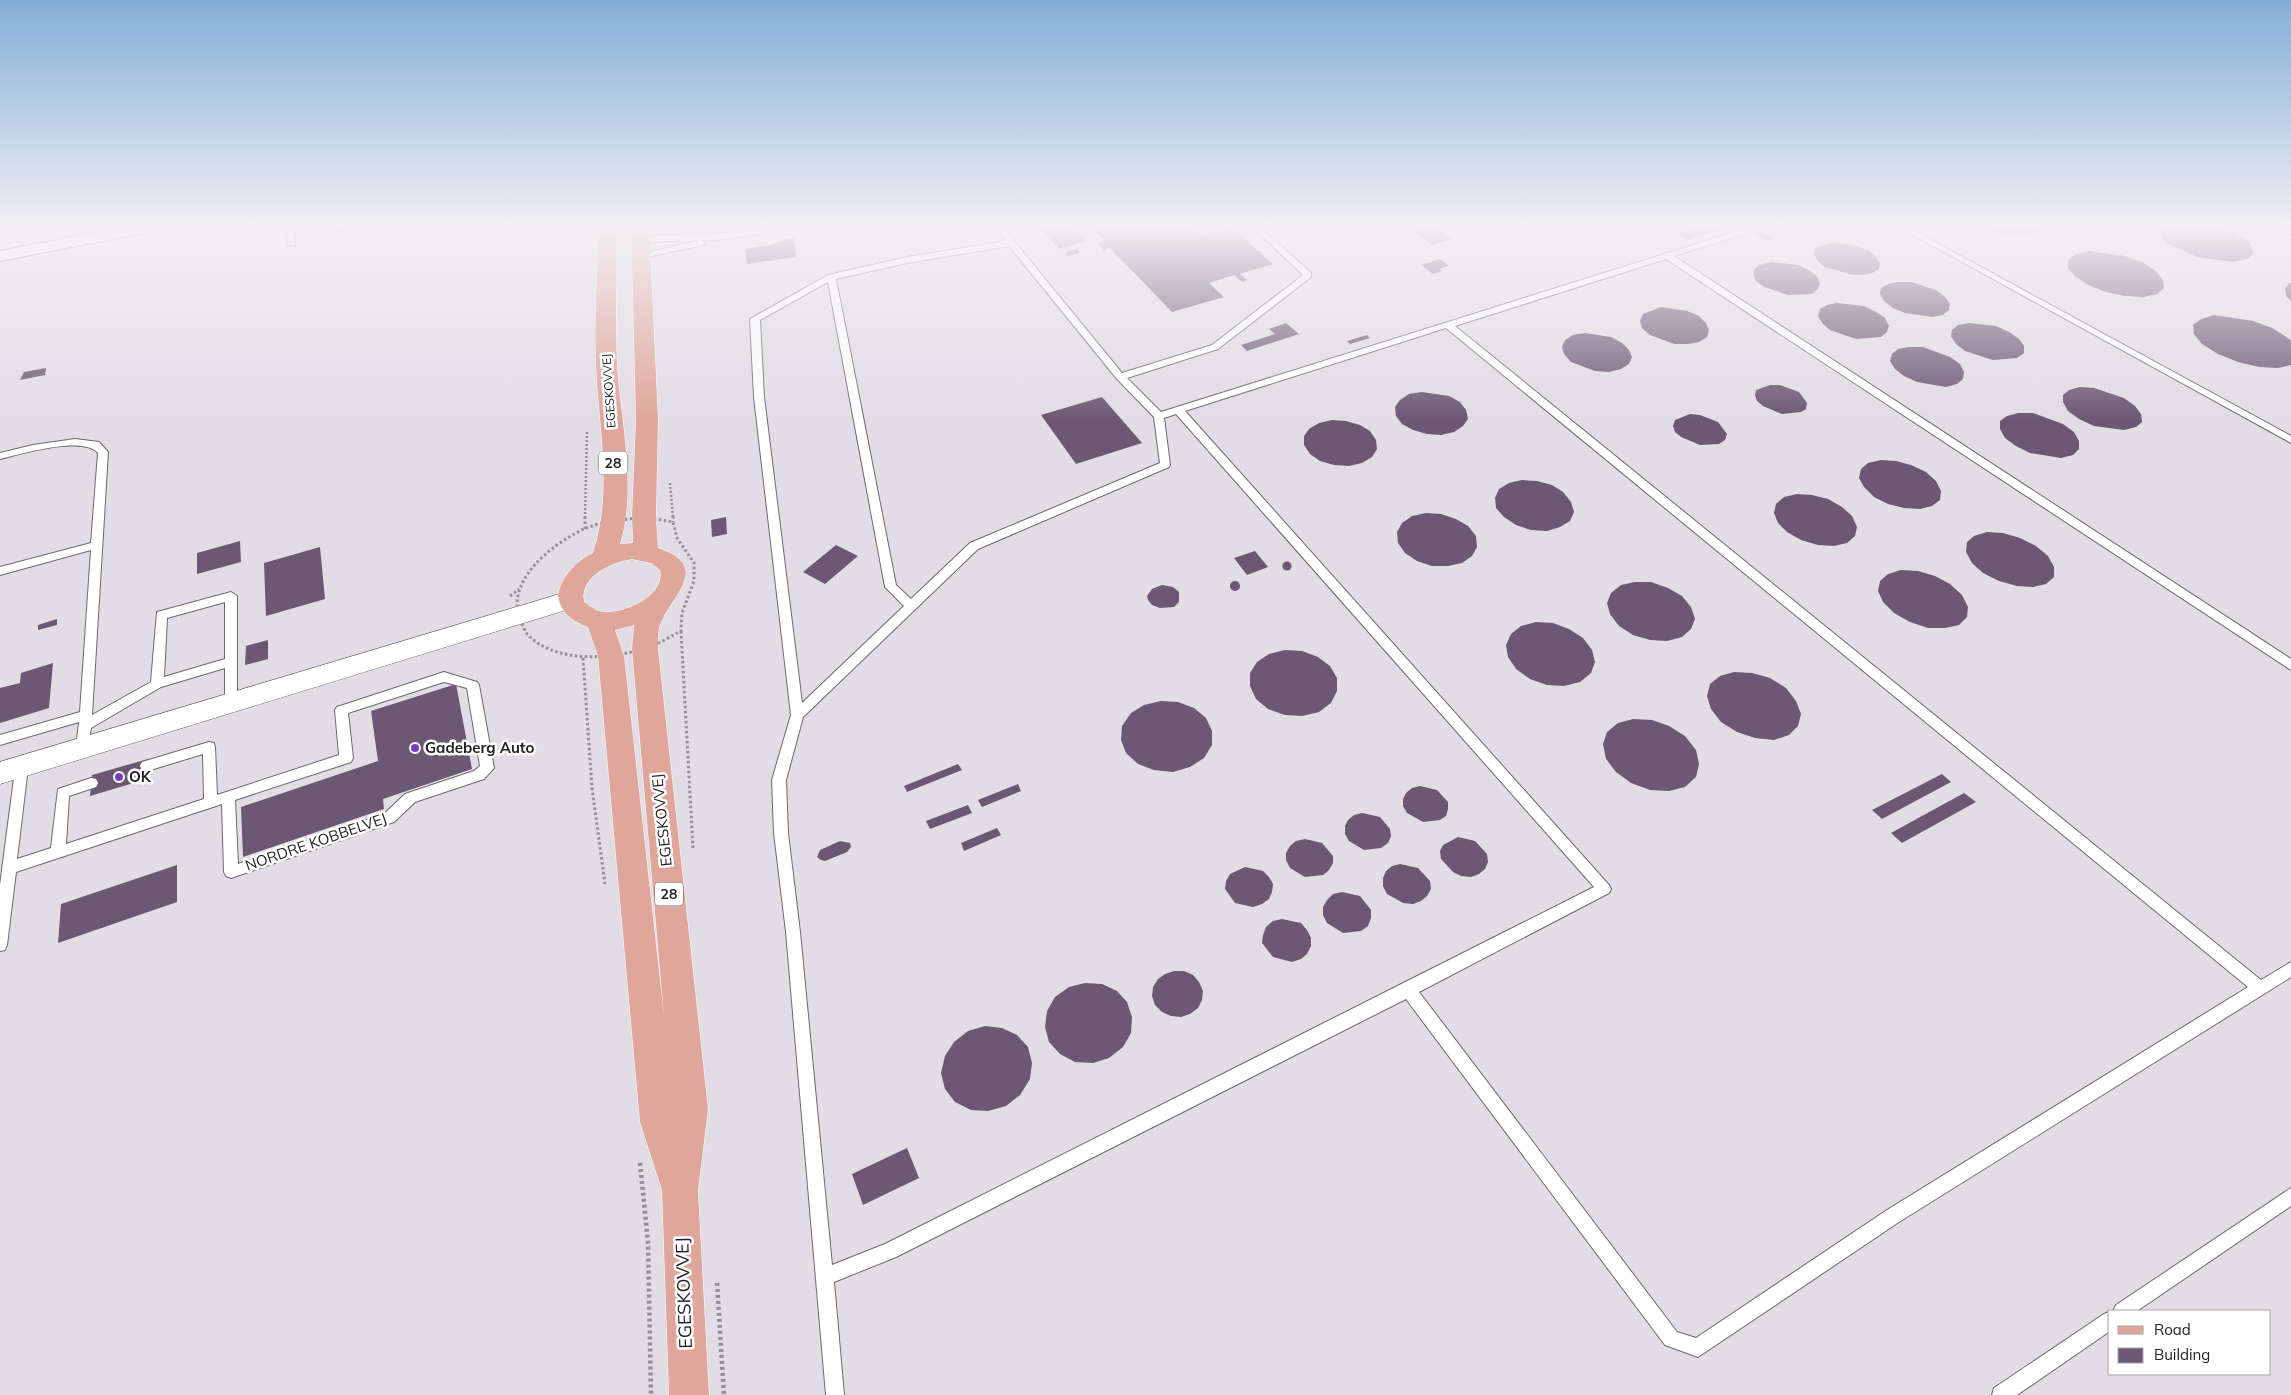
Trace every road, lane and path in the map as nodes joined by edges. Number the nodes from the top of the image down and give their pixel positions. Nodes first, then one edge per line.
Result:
1 (607, 290) edge
2 (642, 290) edge
3 (807, 290) edge
4 (834, 290) edge
5 (1050, 290) edge
6 (1290, 290) edge
7 (1557, 290) edge
8 (1720, 290) edge
9 (2018, 290) edge
10 (1448, 325) junction
11 (1120, 377) junction
12 (1178, 410) junction
13 (1159, 416) junction
14 (2291, 440) edge
15 (0, 456) edge
16 (644, 517) junction
17 (614, 522) junction
18 (97, 545) junction
19 (646, 552) junction
20 (604, 557) junction
21 (0, 571) edge
22 (570, 600) junction
23 (660, 601) junction
24 (912, 606) junction
25 (518, 616) junction
26 (598, 621) junction
27 (645, 649) junction
28 (611, 656) junction
29 (231, 662) junction
30 (2291, 665) edge
31 (157, 684) junction
32 (231, 702) junction
33 (797, 716) junction
34 (84, 729) junction
35 (0, 740) edge
36 (147, 766) dead end
37 (11, 770) edge
38 (91, 784) dead end
39 (228, 797) junction
40 (211, 802) junction
41 (58, 852) junction
42 (9, 868) junction
43 (0, 945) edge
44 (2291, 968) edge
45 (2260, 988) junction
46 (1408, 990) junction
47 (680, 1191) junction
48 (2291, 1196) edge
49 (824, 1277) junction
50 (2123, 1310) edge
51 (2108, 1321) edge
52 (689, 1395) edge
53 (835, 1395) edge
54 (2001, 1395) edge

1 - 17 main road, EGESKOVVEJ / 28
2 - 16 main road, 28
3 - 33 lane
4 - 24 lane
5 - 11 lane
6 - 11 lane
7 - 10 lane
8 - 30 lane
9 - 14 lane
10 - 12 lane
10 - 45 lane
11 - 13 lane
12 - 13 lane
12 - 46 lane
13 - 24 lane
15 - 18 lane
16 - 17 path
16 - 19 main road, 28
16 - 27 path
17 - 20 main road, EGESKOVVEJ / 28
17 - 25 path
18 - 21 lane
18 - 34 lane
19 - 20 main road, 28
19 - 23 main road, 28
20 - 22 main road, 28
22 - 25 street
22 - 26 main road
23 - 26 main road, 28
23 - 27 main road, EGESKOVVEJ / 28
24 - 33 lane
25 - 28 path
25 - 32 street
26 - 28 main road, EGESKOVVEJ / 28
27 - 28 path
27 - 47 main road, EGESKOVVEJ / 28
28 - 47 main road, EGESKOVVEJ / 28
29 - 31 lane
29 - 31 lane
29 - 32 lane
31 - 34 lane
32 - 34 street
33 - 49 lane
34 - 35 lane
34 - 37 street
36 - 40 lane
37 - 42 lane
38 - 41 lane
39 - 39 lane, NORDRE KOBBELVEJ
39 - 40 lane, NORDRE KOBBELVEJ
40 - 41 lane, NORDRE KOBBELVEJ
41 - 42 lane, NORDRE KOBBELVEJ
42 - 43 lane
44 - 45 lane
45 - 46 lane
46 - 49 lane
47 - 52 main road, EGESKOVVEJ / 28
48 - 50 lane
49 - 53 lane
51 - 54 lane

